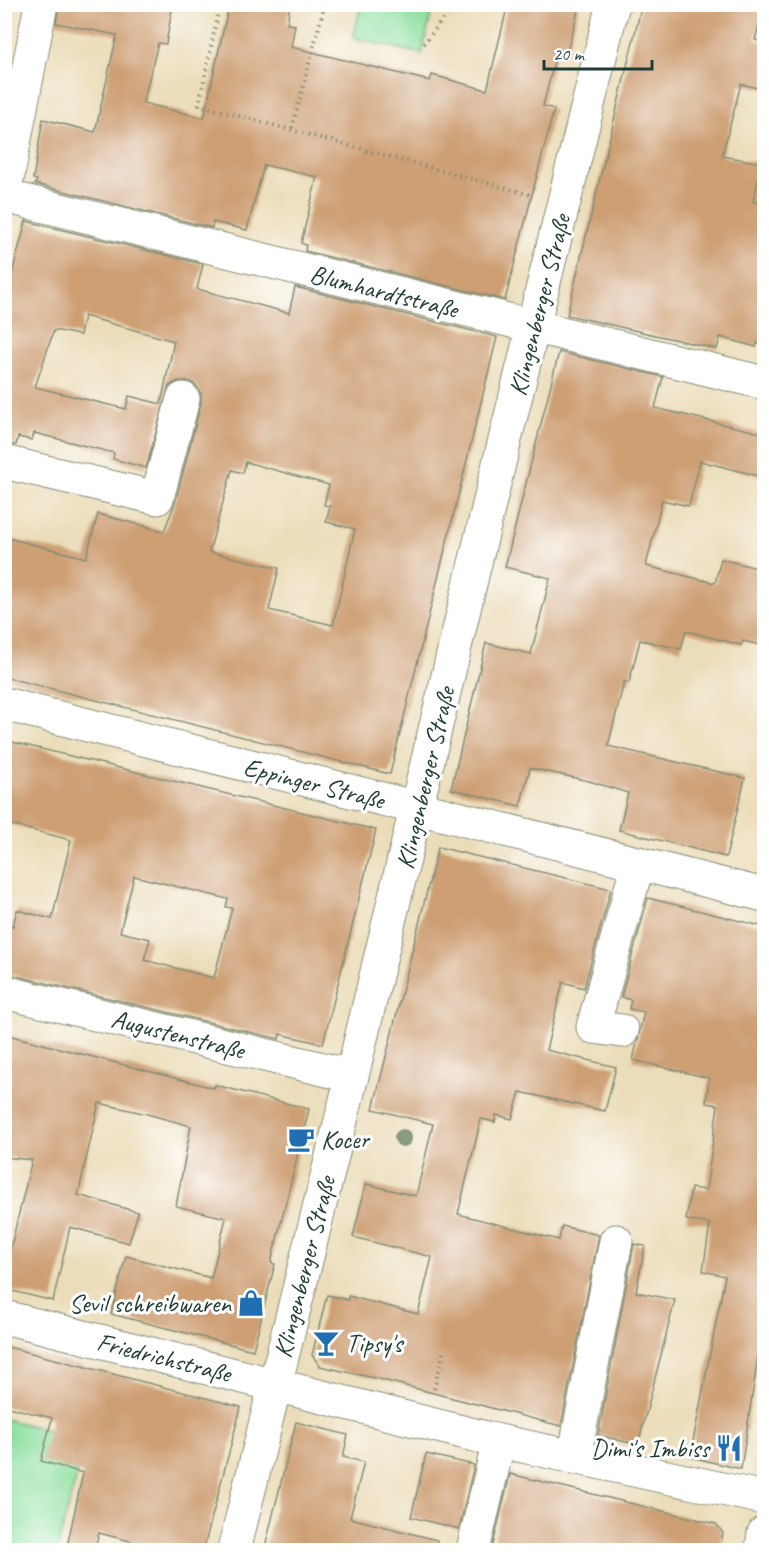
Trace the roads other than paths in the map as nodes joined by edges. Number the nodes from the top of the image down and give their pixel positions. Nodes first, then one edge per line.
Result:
1 (41, 4) edge
2 (613, 4) edge
3 (4, 196) edge
4 (534, 328) junction
5 (765, 383) edge
6 (183, 399) dead end
7 (4, 462) edge
8 (4, 704) edge
9 (417, 809) junction
10 (638, 863) junction
11 (765, 895) edge
12 (4, 992) edge
13 (622, 1031) dead end
14 (352, 1076) junction
15 (616, 1240) dead end
16 (4, 1317) edge
17 (274, 1384) junction
18 (499, 1441) junction
19 (574, 1458) junction
20 (765, 1498) edge
21 (765, 1533) edge
22 (234, 1551) edge
23 (473, 1551) edge
24 (762, 1551) edge

1 - 3 street
2 - 4 street, Klingenberger Straße
3 - 4 street, Blumhardtstraße
4 - 5 street, Blumhardtstraße
4 - 9 street, Klingenberger Straße
6 - 7 street
8 - 9 street, Eppinger Straße
9 - 10 street, Eppinger Straße
9 - 14 street, Klingenberger Straße
10 - 11 street, Eppinger Straße
10 - 13 street
12 - 14 street, Augustenstraße
14 - 17 street, Klingenberger Straße
15 - 19 street
16 - 17 street, Friedrichstraße
17 - 18 street, Friedrichstraße
17 - 22 street, Klingenberger Straße
18 - 19 street, Friedrichstraße
18 - 23 street
19 - 20 street, Friedrichstraße
21 - 24 street

